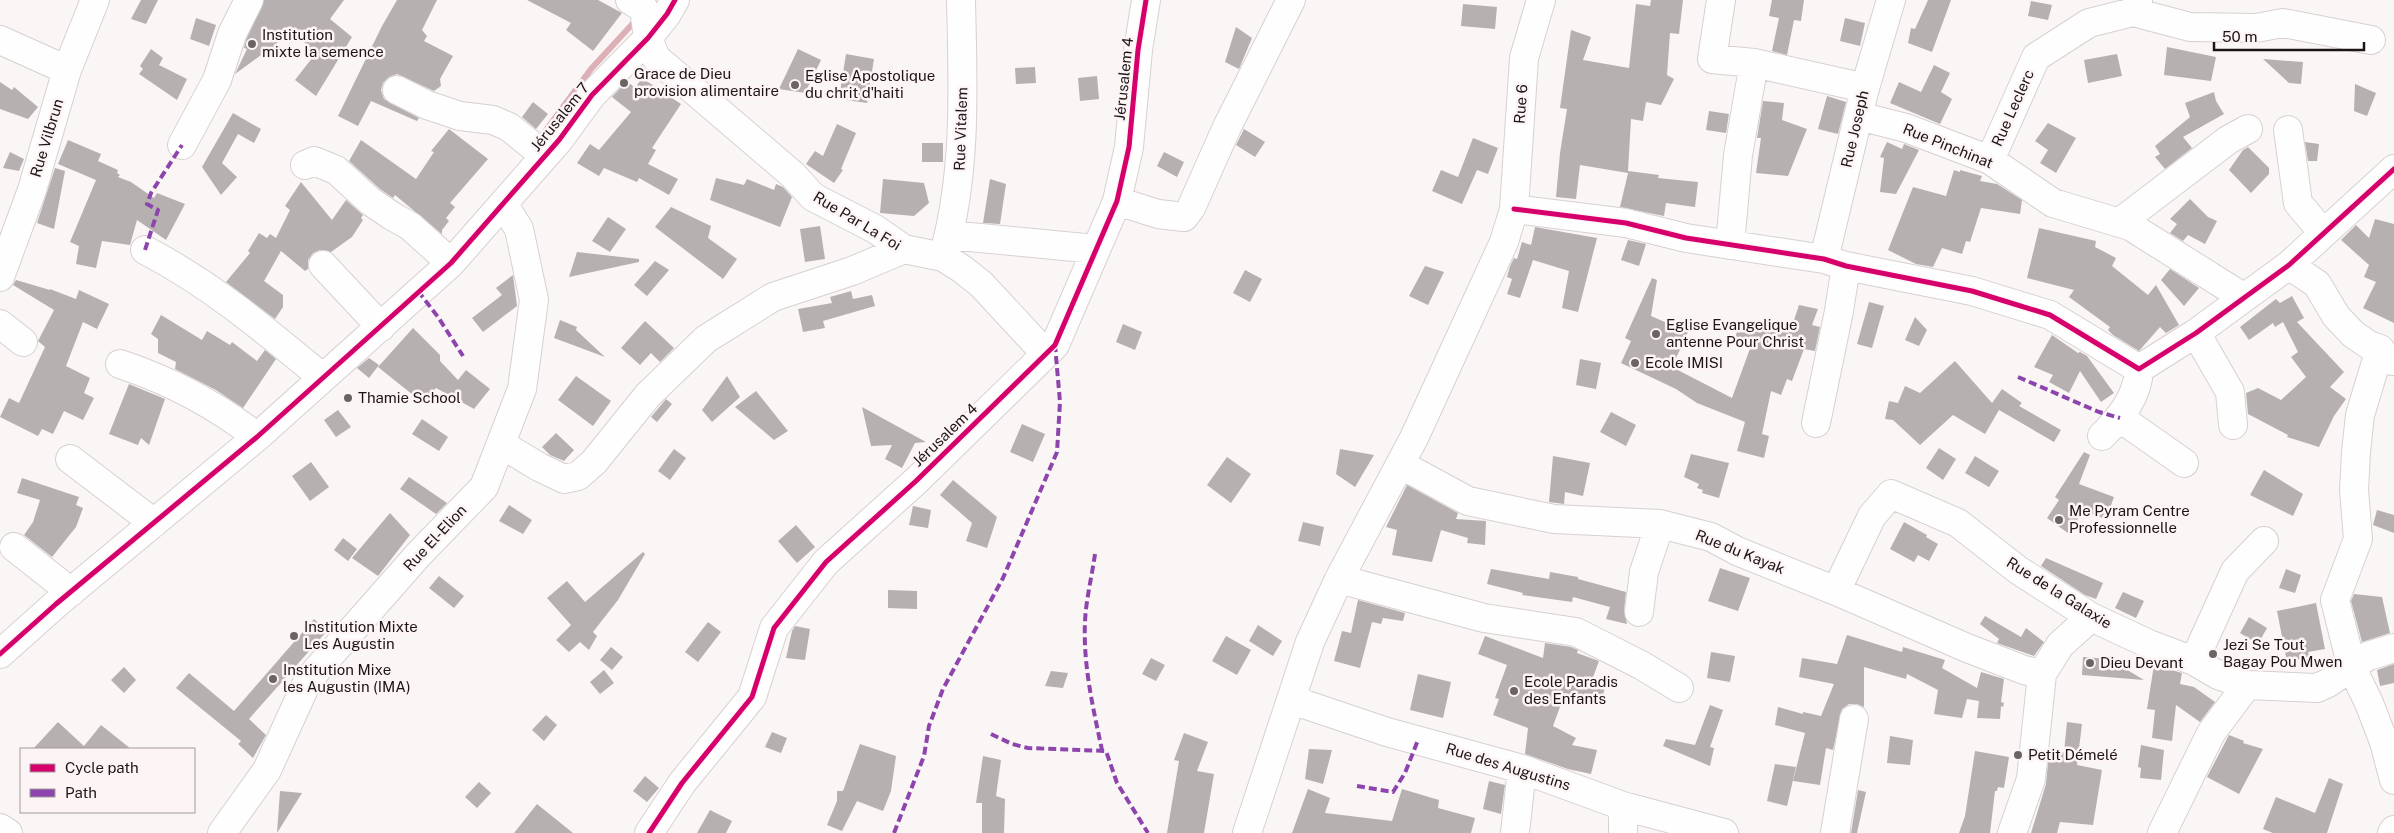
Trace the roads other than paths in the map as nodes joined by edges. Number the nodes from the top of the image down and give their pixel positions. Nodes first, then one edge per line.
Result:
1 (95, 0) edge
2 (249, 0) edge
3 (630, 0) edge
4 (675, 0) edge
5 (961, 0) edge
6 (1146, 0) edge
7 (1291, 0) edge
8 (1541, 0) edge
9 (1721, 0) edge
10 (1891, 0) edge
11 (2135, 6) edge
12 (648, 38) junction
13 (0, 40) edge
14 (2371, 40) dead end
15 (1754, 63) junction
16 (67, 70) junction
17 (1865, 88) junction
18 (397, 90) dead end
19 (1859, 116) junction
20 (2248, 129) dead end
21 (2288, 130) dead end
22 (182, 145) dead end
23 (545, 156) junction
24 (1990, 160) junction
25 (305, 165) dead end
26 (2394, 169) edge
27 (1116, 201) junction
28 (504, 205) junction
29 (1514, 210) junction
30 (2119, 223) junction
31 (2323, 233) junction
32 (6, 245) edge
33 (1730, 245) junction
34 (946, 246) junction
35 (904, 249) junction
36 (1095, 249) junction
37 (145, 250) dead end
38 (1835, 262) junction
39 (451, 263) junction
40 (2288, 264) junction
41 (323, 265) dead end
42 (0, 277) edge
43 (2243, 298) junction
44 (0, 324) edge
45 (381, 327) junction
46 (2196, 333) junction
47 (22, 342) dead end
48 (1046, 354) junction
49 (2387, 356) edge
50 (120, 364) dead end
51 (2139, 368) junction
52 (322, 378) junction
53 (1816, 423) dead end
54 (2233, 425) dead end
55 (257, 437) junction
56 (501, 444) junction
57 (70, 459) dead end
58 (2184, 462) dead end
59 (1400, 464) junction
60 (154, 523) junction
61 (1660, 524) junction
62 (2264, 542) dead end
63 (14, 547) dead end
64 (1338, 579) junction
65 (1836, 591) junction
66 (71, 592) junction
67 (1639, 612) dead end
68 (2091, 617) junction
69 (2394, 648) edge
70 (0, 654) edge
71 (2194, 661) junction
72 (2352, 668) junction
73 (2042, 674) junction
74 (2247, 685) junction
75 (1679, 688) dead end
76 (1292, 700) junction
77 (1854, 719) dead end
78 (1522, 769) junction
79 (2394, 780) edge
80 (1624, 820) edge
81 (0, 828) edge
82 (2394, 830) edge
83 (8, 833) edge
84 (222, 833) edge
85 (649, 833) edge
86 (1248, 833) edge
87 (1515, 833) edge
88 (1724, 833) edge
89 (1835, 833) edge
90 (2012, 833) edge
91 (2162, 833) edge
92 (2392, 833) edge

1 - 16 street, Rue Vilbrun
2 - 22 street
3 - 12 street, Rue Par La Foi
4 - 12 street, Jérusalem 7
5 - 34 street, Rue Vitalem
6 - 27 street, Jérusalem 4
7 - 27 street
8 - 29 street, Rue 6
9 - 15 street
10 - 17 street, Rue Joseph
11 - 14 street
11 - 24 street, Rue Leclerc
12 - 23 street, Jérusalem 7
12 - 35 street, Rue Par La Foi
13 - 16 street
15 - 17 street
15 - 33 street
16 - 32 street, Rue Vilbrun
17 - 19 street, Rue Joseph
18 - 23 street
19 - 24 street, Rue Pinchinat
19 - 38 street, Rue Joseph
20 - 30 street
21 - 31 street
23 - 28 street, Jérusalem 7
24 - 30 street, Rue Pinchinat
25 - 39 street
26 - 31 street
27 - 36 street, Jérusalem 4
28 - 39 street, Jérusalem 7
28 - 56 street, Rue El-Elion
29 - 33 street
29 - 59 street, Rue 6
30 - 43 street, Rue Pinchinat
31 - 40 street
32 - 42 street, Rue Vilbrun
33 - 38 street
34 - 35 street, Rue Par La Foi
34 - 36 street
34 - 48 street, Rue Par La Foi
35 - 56 street
36 - 48 street, Jérusalem 4
37 - 52 street
38 - 51 street
38 - 53 street, Rue Joseph
39 - 45 street, Jérusalem 7
40 - 43 street
40 - 49 street
41 - 45 street
43 - 46 street
44 - 47 street
45 - 52 street, Jérusalem 7
46 - 51 street
46 - 54 street
48 - 85 street, Jérusalem 4
49 - 72 street
50 - 55 street
51 - 58 street
52 - 55 street, Jérusalem 7
55 - 60 street, Jérusalem 7
56 - 84 street, Rue El-Elion
57 - 60 street
59 - 61 street, Rue du Kayak
59 - 64 street, Rue 6
60 - 66 street, Jérusalem 7
61 - 65 street, Rue du Kayak
61 - 67 street
62 - 71 street
63 - 66 street
64 - 75 street
64 - 76 street, Rue 6
65 - 68 street, Rue de la Galaxie
65 - 73 street, Rue du Kayak
66 - 70 street, Jérusalem 7
68 - 71 street, Rue de la Galaxie
68 - 73 street
69 - 72 street, Rue de la Galaxie
71 - 74 street, Rue de la Galaxie
72 - 74 street, Rue de la Galaxie
72 - 79 street
73 - 90 street
74 - 91 street
76 - 78 street, Rue des Augustins
76 - 86 street, Rue 6
77 - 89 street
78 - 80 street, Rue des Augustins
78 - 87 street
80 - 88 street, Rue des Augustins
81 - 83 street
82 - 92 street

